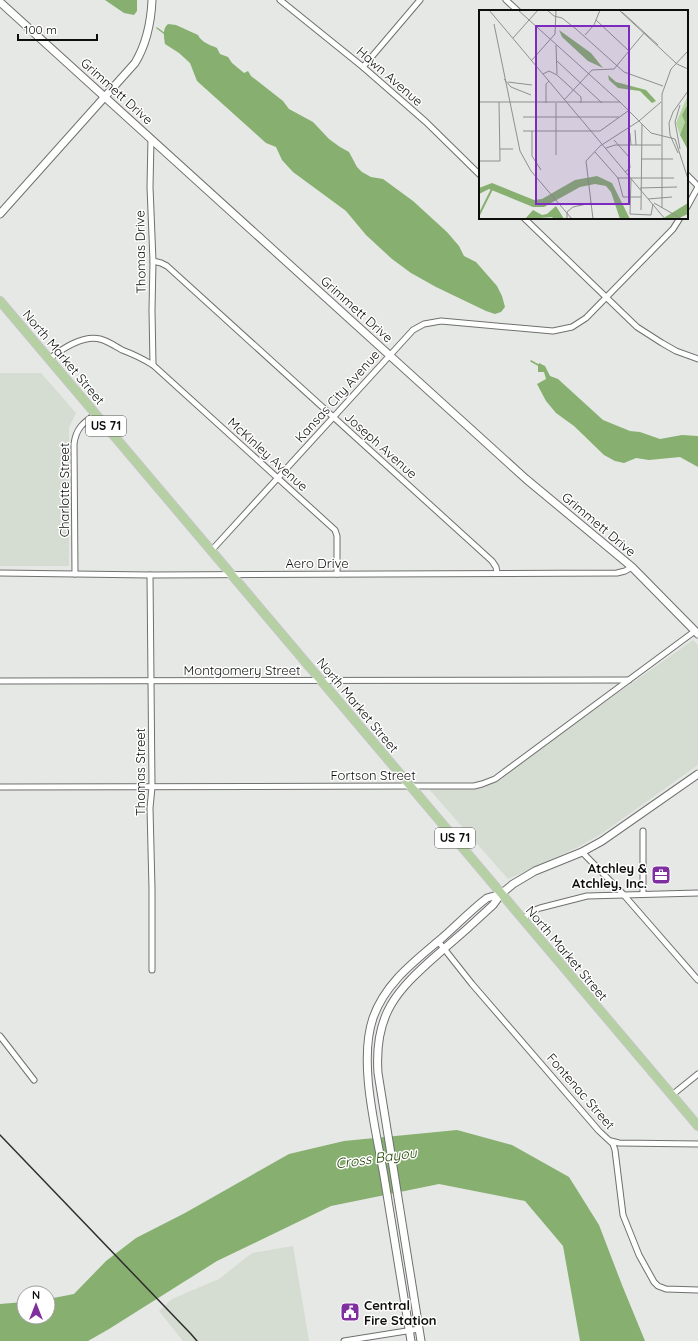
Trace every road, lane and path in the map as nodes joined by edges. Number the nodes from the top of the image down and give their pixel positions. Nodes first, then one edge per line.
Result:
1 (152, 0) edge
2 (280, 0) edge
3 (420, 0) edge
4 (506, 0) edge
5 (0, 2) edge
6 (517, 10) edge
7 (364, 67) junction
8 (105, 96) junction
9 (151, 138) junction
10 (479, 174) edge
11 (688, 176) edge
12 (698, 186) edge
13 (688, 205) edge
14 (0, 214) edge
15 (525, 219) edge
16 (679, 219) edge
17 (153, 261) junction
18 (606, 298) junction
19 (0, 301) edge
20 (389, 355) junction
21 (49, 359) junction
22 (698, 359) edge
23 (153, 365) junction
24 (96, 414) junction
25 (333, 417) junction
26 (278, 478) junction
27 (211, 551) junction
28 (632, 567) junction
29 (0, 573) edge
30 (497, 573) junction
31 (75, 574) junction
32 (337, 574) junction
33 (150, 575) junction
34 (232, 575) junction
35 (697, 633) edge
36 (629, 680) junction
37 (321, 681) junction
38 (0, 682) edge
39 (151, 682) junction
40 (698, 774) edge
41 (412, 786) junction
42 (152, 787) junction
43 (0, 788) edge
44 (643, 831) dead end
45 (582, 852) junction
46 (698, 893) edge
47 (501, 894) junction
48 (623, 894) junction
49 (643, 894) junction
50 (523, 919) junction
51 (438, 941) junction
52 (444, 949) junction
53 (152, 970) dead end
54 (698, 980) edge
55 (0, 1036) edge
56 (698, 1074) edge
57 (34, 1080) dead end
58 (672, 1095) junction
59 (698, 1126) edge
60 (609, 1140) junction
61 (698, 1144) edge
62 (698, 1290) edge
63 (419, 1329) junction
64 (410, 1330) junction
65 (344, 1341) edge
66 (411, 1341) edge
67 (421, 1341) edge

1 - 8 main road
2 - 7 street, Hawn Avenue
3 - 7 street
4 - 6 street
5 - 8 main road, Grimmett Drive
7 - 10 street, Hawn Avenue
8 - 9 main road, Grimmett Drive
8 - 14 main road
9 - 17 street, Thomas Drive
9 - 20 main road, Grimmett Drive
11 - 12 street
12 - 13 street
15 - 18 street
16 - 18 street, Kansas City Avenue
17 - 23 street, Thomas Drive
17 - 25 street, Joseph Avenue
18 - 20 street, Kansas City Avenue
18 - 22 street
19 - 21 main road, North Market Street / US 71
20 - 25 street, Kansas City Avenue
20 - 28 main road, Grimmett Drive
21 - 23 street, McKinley Avenue
21 - 24 main road, North Market Street / US 71
23 - 26 street, McKinley Avenue
24 - 27 main road, North Market Street / US 71
24 - 31 street, Charlotte Street
25 - 26 street, Kansas City Avenue
25 - 30 street, Joseph Avenue
26 - 27 street, Kansas City Avenue
26 - 32 street, McKinley Avenue
27 - 34 main road, North Market Street / US 71
28 - 30 street, Aero Drive
28 - 35 main road, Grimmett Drive
29 - 31 street, Aero Drive
30 - 32 street, Aero Drive
31 - 33 street, Aero Drive
32 - 34 street, Aero Drive
33 - 34 street, Aero Drive
33 - 39 street, Thomas Street
34 - 37 main road, North Market Street / US 71
35 - 36 street, Fortson Street
36 - 37 street, Montgomery Street
36 - 41 street, Fortson Street
37 - 39 street, Montgomery Street
37 - 41 main road, North Market Street / US 71
38 - 39 street, Montgomery Street
39 - 42 street, Thomas Street
40 - 45 main road
41 - 42 street, Fortson Street
41 - 47 main road, North Market Street / US 71
42 - 43 street, Fortson Street
42 - 53 street, Thomas Street
44 - 49 street
45 - 47 main road
45 - 48 street
46 - 49 street
47 - 50 main road, North Market Street / US 71
47 - 51 main road
47 - 52 main road
48 - 49 street
48 - 50 street
48 - 54 street
50 - 58 main road, North Market Street / US 71
51 - 52 street, Fontenac Street
51 - 64 main road
52 - 60 street, Fontenac Street
52 - 63 main road
55 - 57 street
56 - 58 street
58 - 59 main road, North Market Street / US 71
60 - 61 street
60 - 62 street, Fontenac Street
63 - 64 street
63 - 67 main road
64 - 65 street
64 - 66 main road

